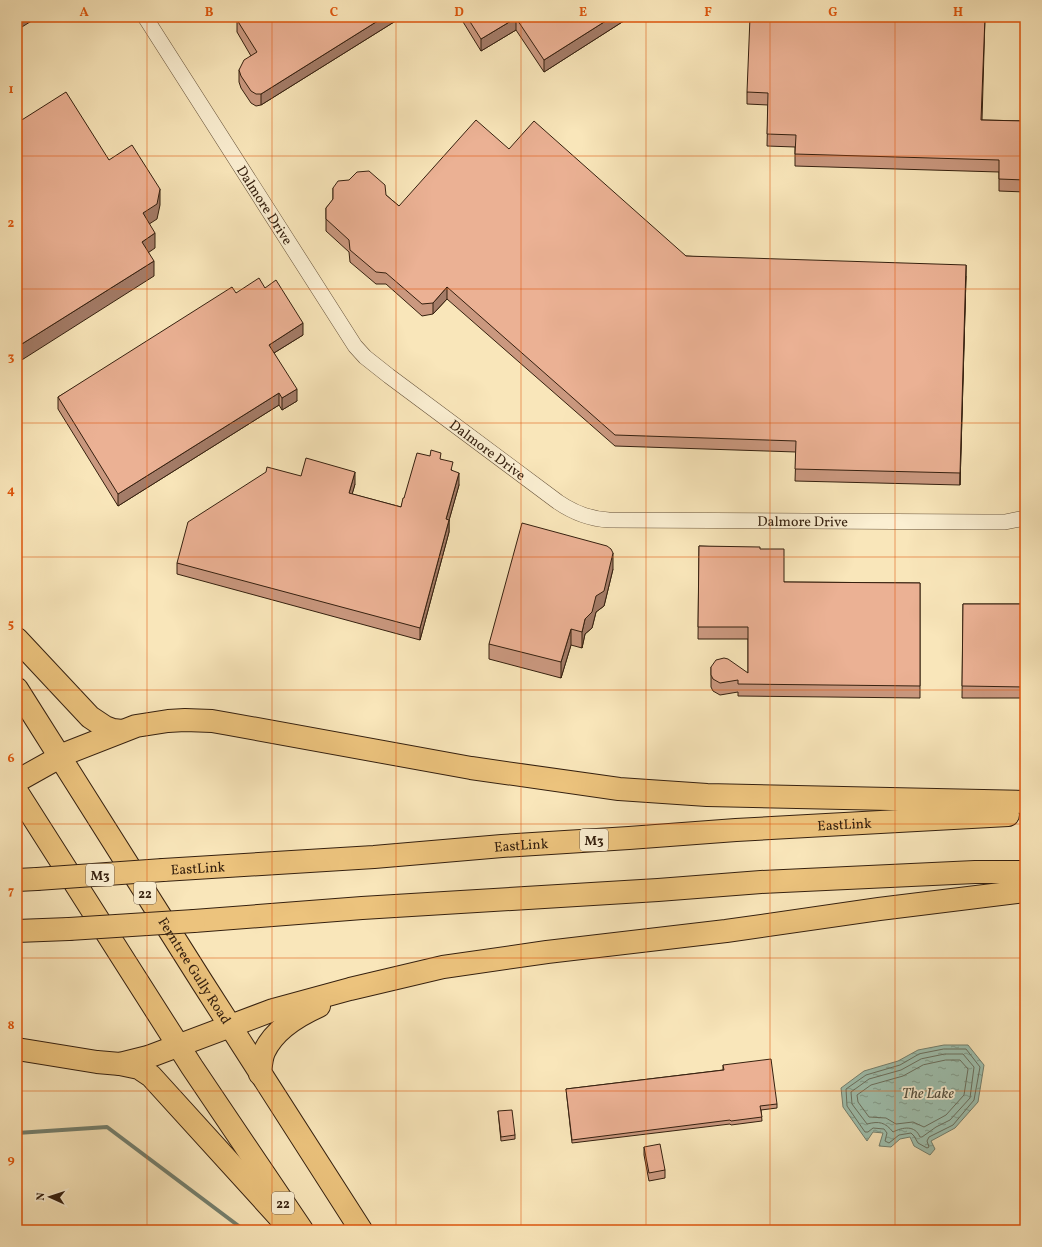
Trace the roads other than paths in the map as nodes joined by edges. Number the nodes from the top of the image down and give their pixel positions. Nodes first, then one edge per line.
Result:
1 (145, 17) edge
2 (1025, 518) edge
3 (17, 639) edge
4 (17, 689) edge
5 (122, 731) junction
6 (60, 758) junction
7 (17, 781) edge
8 (17, 792) edge
9 (1025, 802) edge
10 (1025, 815) edge
11 (1025, 872) edge
12 (27, 880) edge
13 (1025, 891) edge
14 (17, 931) edge
15 (396, 979) junction
16 (230, 1027) junction
17 (178, 1046) junction
18 (17, 1049) edge
19 (120, 1064) junction
20 (260, 1074) junction
21 (291, 1230) edge
22 (302, 1230) edge
23 (361, 1230) edge

1 - 2 street, Dalmore Drive
3 - 5 main road
4 - 6 main road, Ferntree Gully Road / 22
5 - 6 main road
5 - 9 main road
6 - 7 main road
6 - 16 main road, Ferntree Gully Road / 22
8 - 17 main road, 22
10 - 12 main road, EastLink / M3, bridge
11 - 14 main road, bridge
13 - 15 main road
15 - 16 main road
15 - 20 main road
16 - 17 main road
16 - 20 main road, Ferntree Gully Road / 22
17 - 19 main road
17 - 22 main road, 22
18 - 19 main road
19 - 21 main road
20 - 23 main road, Ferntree Gully Road / 22

